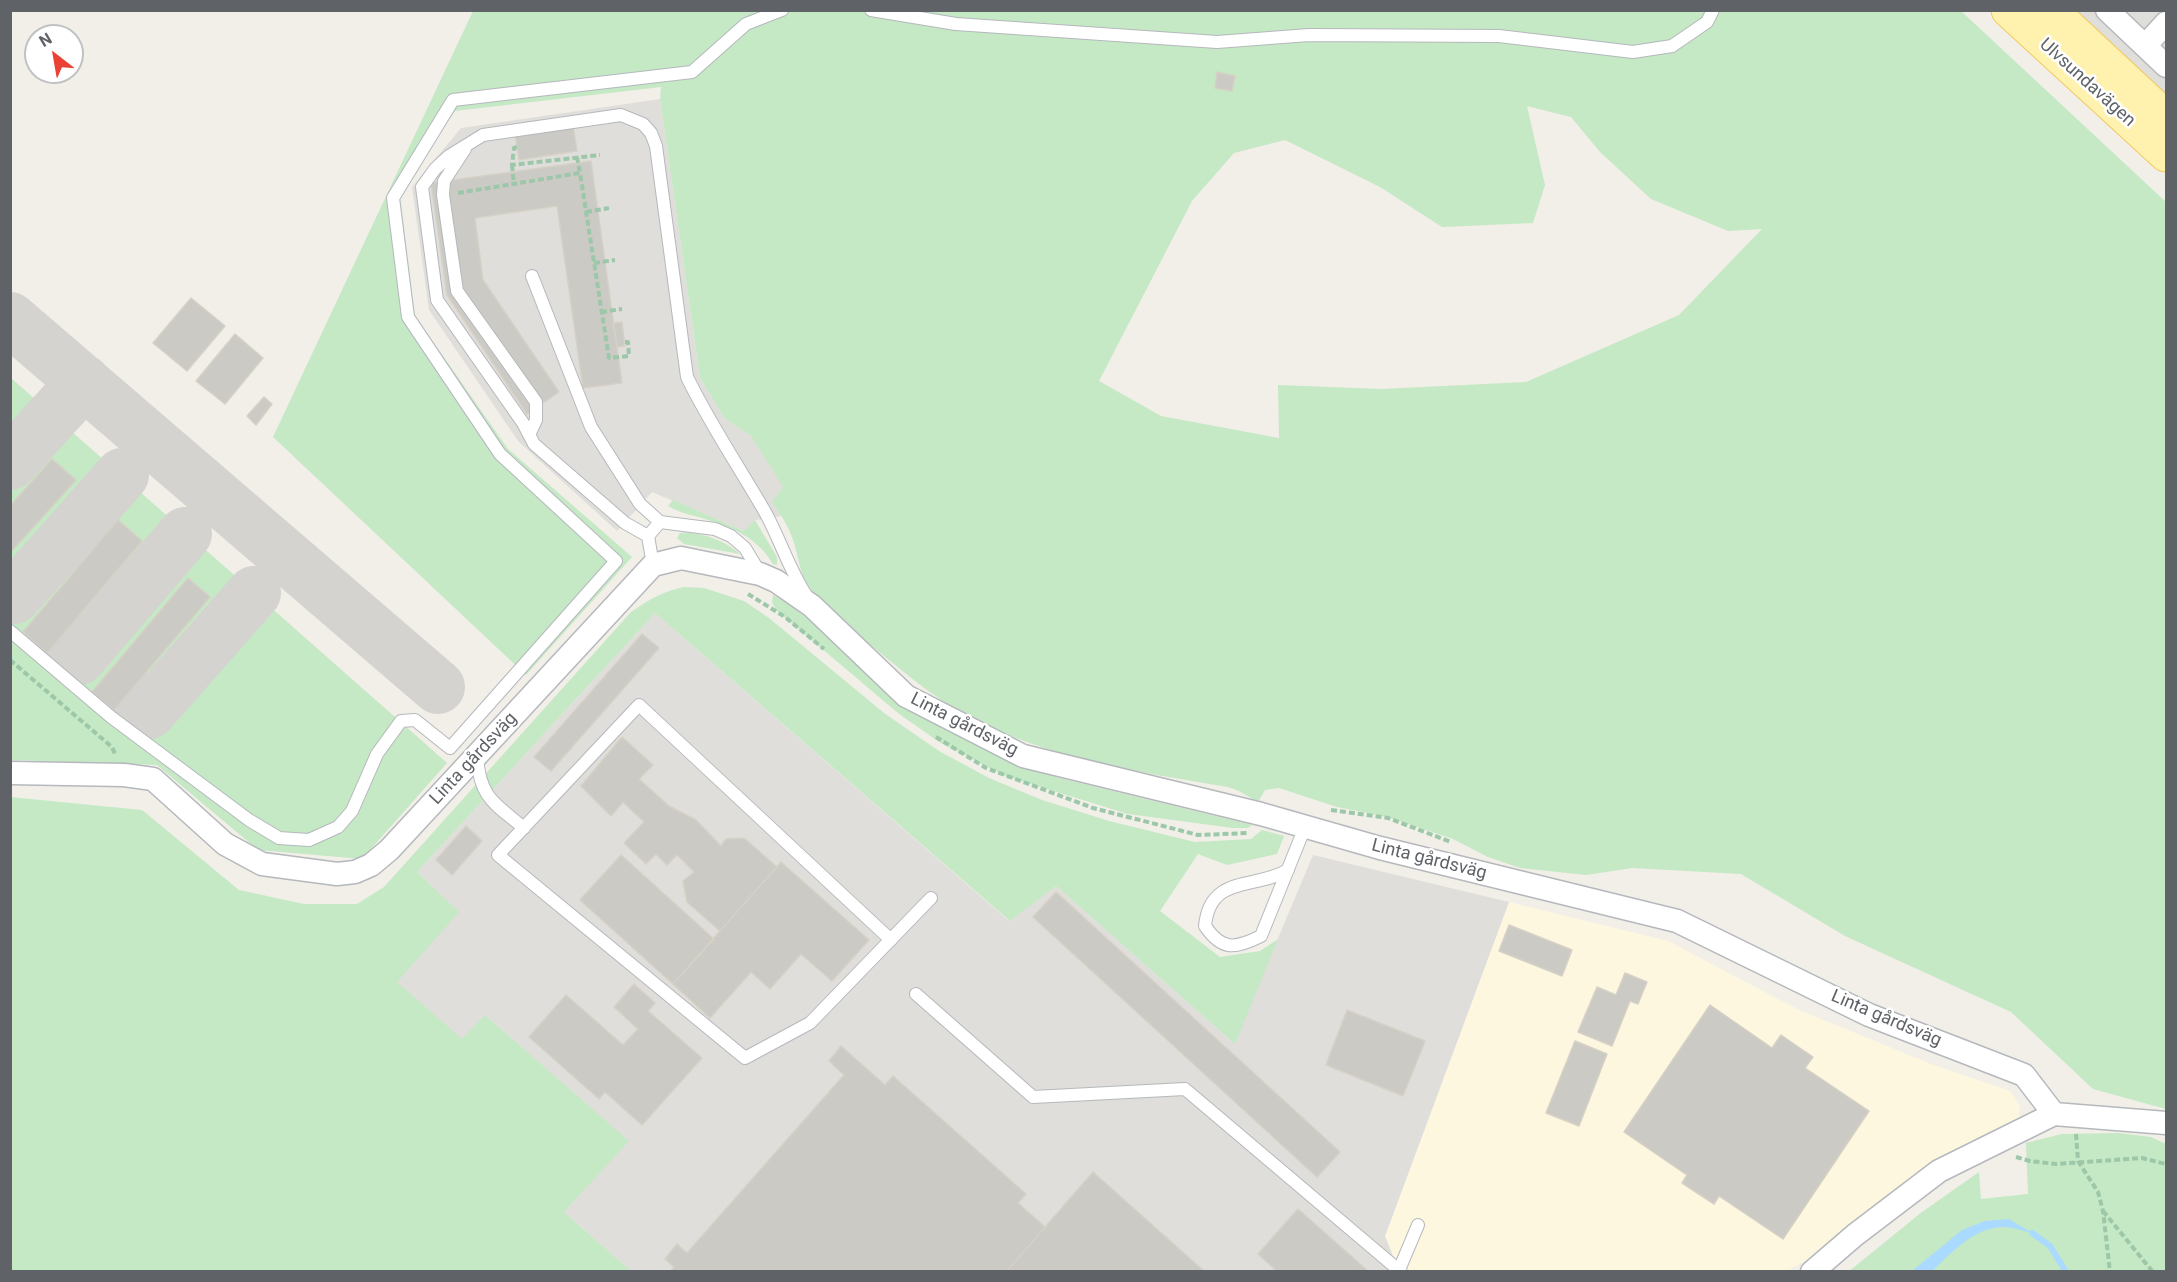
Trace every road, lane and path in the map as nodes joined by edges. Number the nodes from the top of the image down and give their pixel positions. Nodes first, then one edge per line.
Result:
1 (782, 10) edge
2 (871, 10) edge
3 (1713, 10) edge
4 (2008, 10) edge
5 (2051, 10) edge
6 (2107, 10) edge
7 (2166, 22) edge
8 (2145, 46) junction
9 (2166, 66) edge
10 (2166, 117) edge
11 (469, 144) junction
12 (517, 147) dead end
13 (600, 155) dead end
14 (2166, 155) edge
15 (577, 157) junction
16 (512, 165) junction
17 (580, 173) junction
18 (514, 184) junction
19 (442, 195) junction
20 (609, 208) dead end
21 (586, 212) junction
22 (615, 260) dead end
23 (594, 264) junction
24 (532, 276) dead end
25 (622, 309) dead end
26 (601, 312) junction
27 (624, 342) dead end
28 (529, 435) junction
29 (660, 522) junction
30 (648, 536) junction
31 (653, 565) junction
32 (760, 574) junction
33 (745, 592) dead end
34 (812, 606) junction
35 (10, 631) edge
36 (830, 654) dead end
37 (10, 660) edge
38 (930, 733) dead end
39 (477, 755) junction
40 (10, 773) edge
41 (124, 775) junction
42 (1321, 809) dead end
43 (1261, 814) junction
44 (1305, 827) junction
45 (524, 828) junction
46 (1453, 843) dead end
47 (1288, 870) junction
48 (931, 898) dead end
49 (891, 940) junction
50 (916, 994) dead end
51 (2064, 1115) junction
52 (2166, 1123) edge
53 (2013, 1156) dead end
54 (2078, 1161) junction
55 (2166, 1164) edge
56 (2103, 1211) junction
57 (1418, 1225) dead end
58 (1400, 1271) edge
59 (1812, 1272) edge
60 (2110, 1272) edge
61 (2153, 1272) edge

1 - 35 lane
2 - 3 lane
4 - 14 main road, Ulvsundavägen
5 - 10 main road, Ulvsundavägen
6 - 8 street
7 - 8 street
8 - 9 street
11 - 19 lane
11 - 28 lane
11 - 34 lane
12 - 16 path
13 - 15 path
15 - 16 path
15 - 17 path
16 - 18 path
17 - 18 path
17 - 21 path
18 - 19 path
19 - 28 lane
20 - 21 path
21 - 23 path
22 - 23 path
23 - 26 path
24 - 29 lane
25 - 26 path
26 - 27 path
28 - 30 lane
29 - 30 lane
29 - 32 lane
30 - 31 lane
31 - 32 street, Linta gårdsväg
31 - 39 street, Linta gårdsväg
32 - 34 street, Linta gårdsväg
33 - 36 path
34 - 43 street, Linta gårdsväg
37 - 41 path
38 - 43 path
39 - 41 street, Linta gårdsväg
39 - 45 lane
40 - 41 street, Linta gårdsväg
42 - 46 path
43 - 44 street, Linta gårdsväg
44 - 47 lane
44 - 51 street, Linta gårdsväg
45 - 49 lane
45 - 49 lane
47 - 47 lane
48 - 49 lane
50 - 58 lane
51 - 52 street
51 - 54 path
51 - 59 street
53 - 54 path
54 - 55 path
54 - 56 path
56 - 60 path
56 - 61 path
57 - 58 lane

